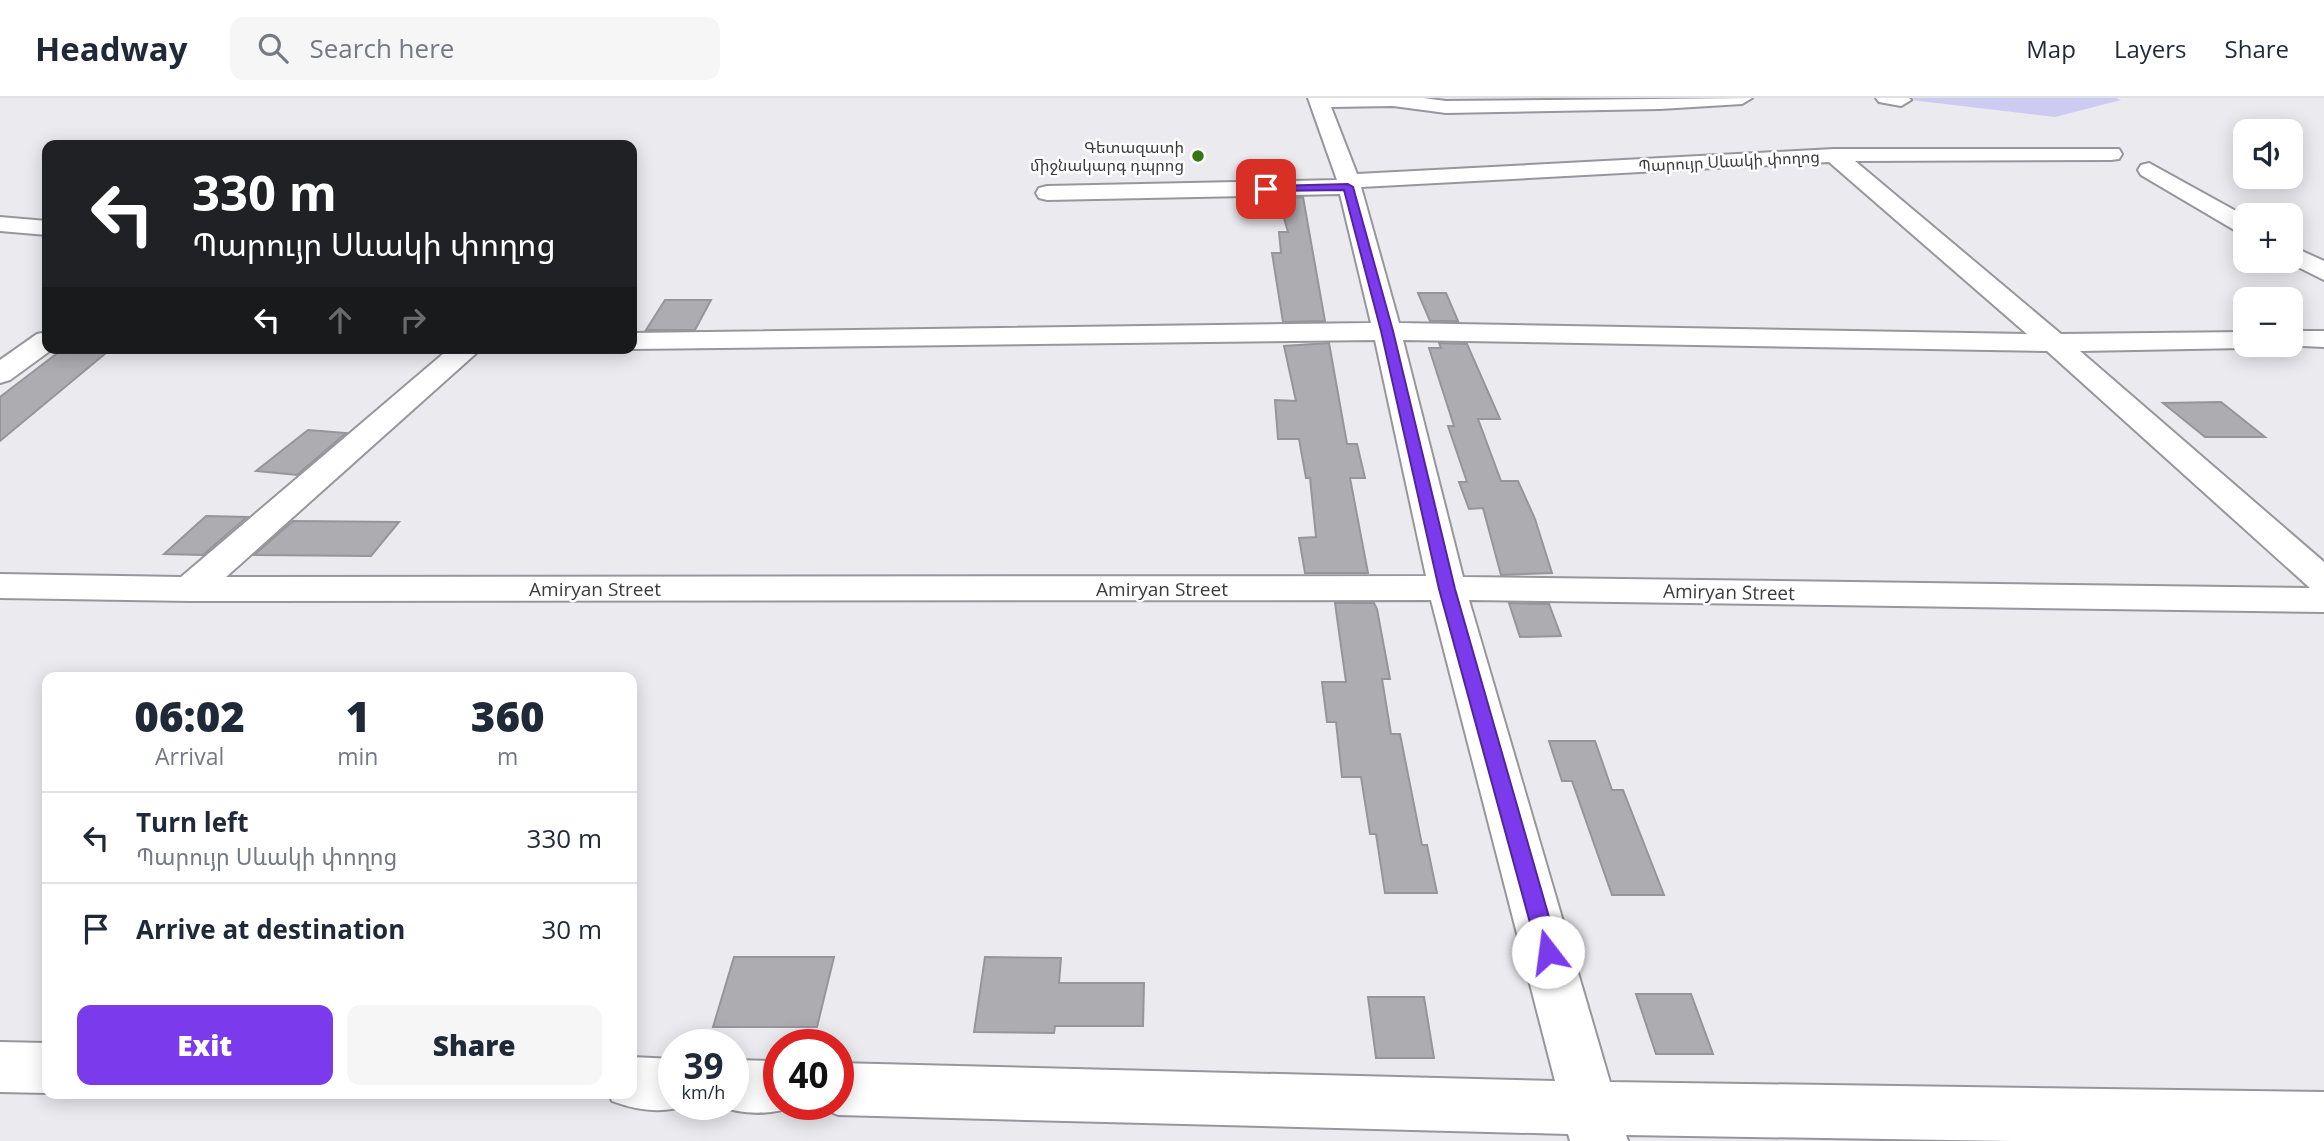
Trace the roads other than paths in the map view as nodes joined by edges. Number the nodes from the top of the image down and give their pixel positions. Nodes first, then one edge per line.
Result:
1 (1742, 98) edge
2 (1318, 99) edge
3 (1834, 155) junction
4 (2111, 155) dead end
5 (2148, 170) dead end
6 (1348, 184) junction
7 (1047, 193) dead end
8 (2233, 219) edge
9 (0, 224) edge
10 (42, 228) edge
11 (2303, 260) edge
12 (2324, 272) edge
13 (1387, 331) junction
14 (2324, 339) edge
15 (2233, 340) edge
16 (2303, 340) edge
17 (637, 341) edge
18 (2054, 343) junction
19 (42, 344) edge
20 (461, 354) edge
21 (0, 374) edge
22 (2324, 581) edge
23 (0, 586) edge
24 (190, 589) junction
25 (1447, 589) junction
26 (2324, 600) edge
27 (0, 1067) edge
28 (42, 1068) edge
29 (637, 1083) edge
30 (658, 1084) edge
31 (854, 1090) edge
32 (2324, 1119) edge
33 (1595, 1125) edge

1 - 2 street
2 - 6 street
3 - 4 street, Պարույր Սևակի փողոց
3 - 6 street, Պարույր Սևակի փողոց
3 - 18 street
5 - 8 street
6 - 7 street, Պարույր Սևակի փողոց
6 - 13 street
9 - 10 street
11 - 12 street
13 - 17 street
13 - 18 street
13 - 25 street
14 - 16 street
15 - 18 street
18 - 22 street
19 - 21 street
20 - 24 street
23 - 24 street, Amiryan Street
24 - 25 street, Amiryan Street
25 - 26 street, Amiryan Street
25 - 33 street
27 - 28 street
29 - 30 street
31 - 33 street
32 - 33 street

